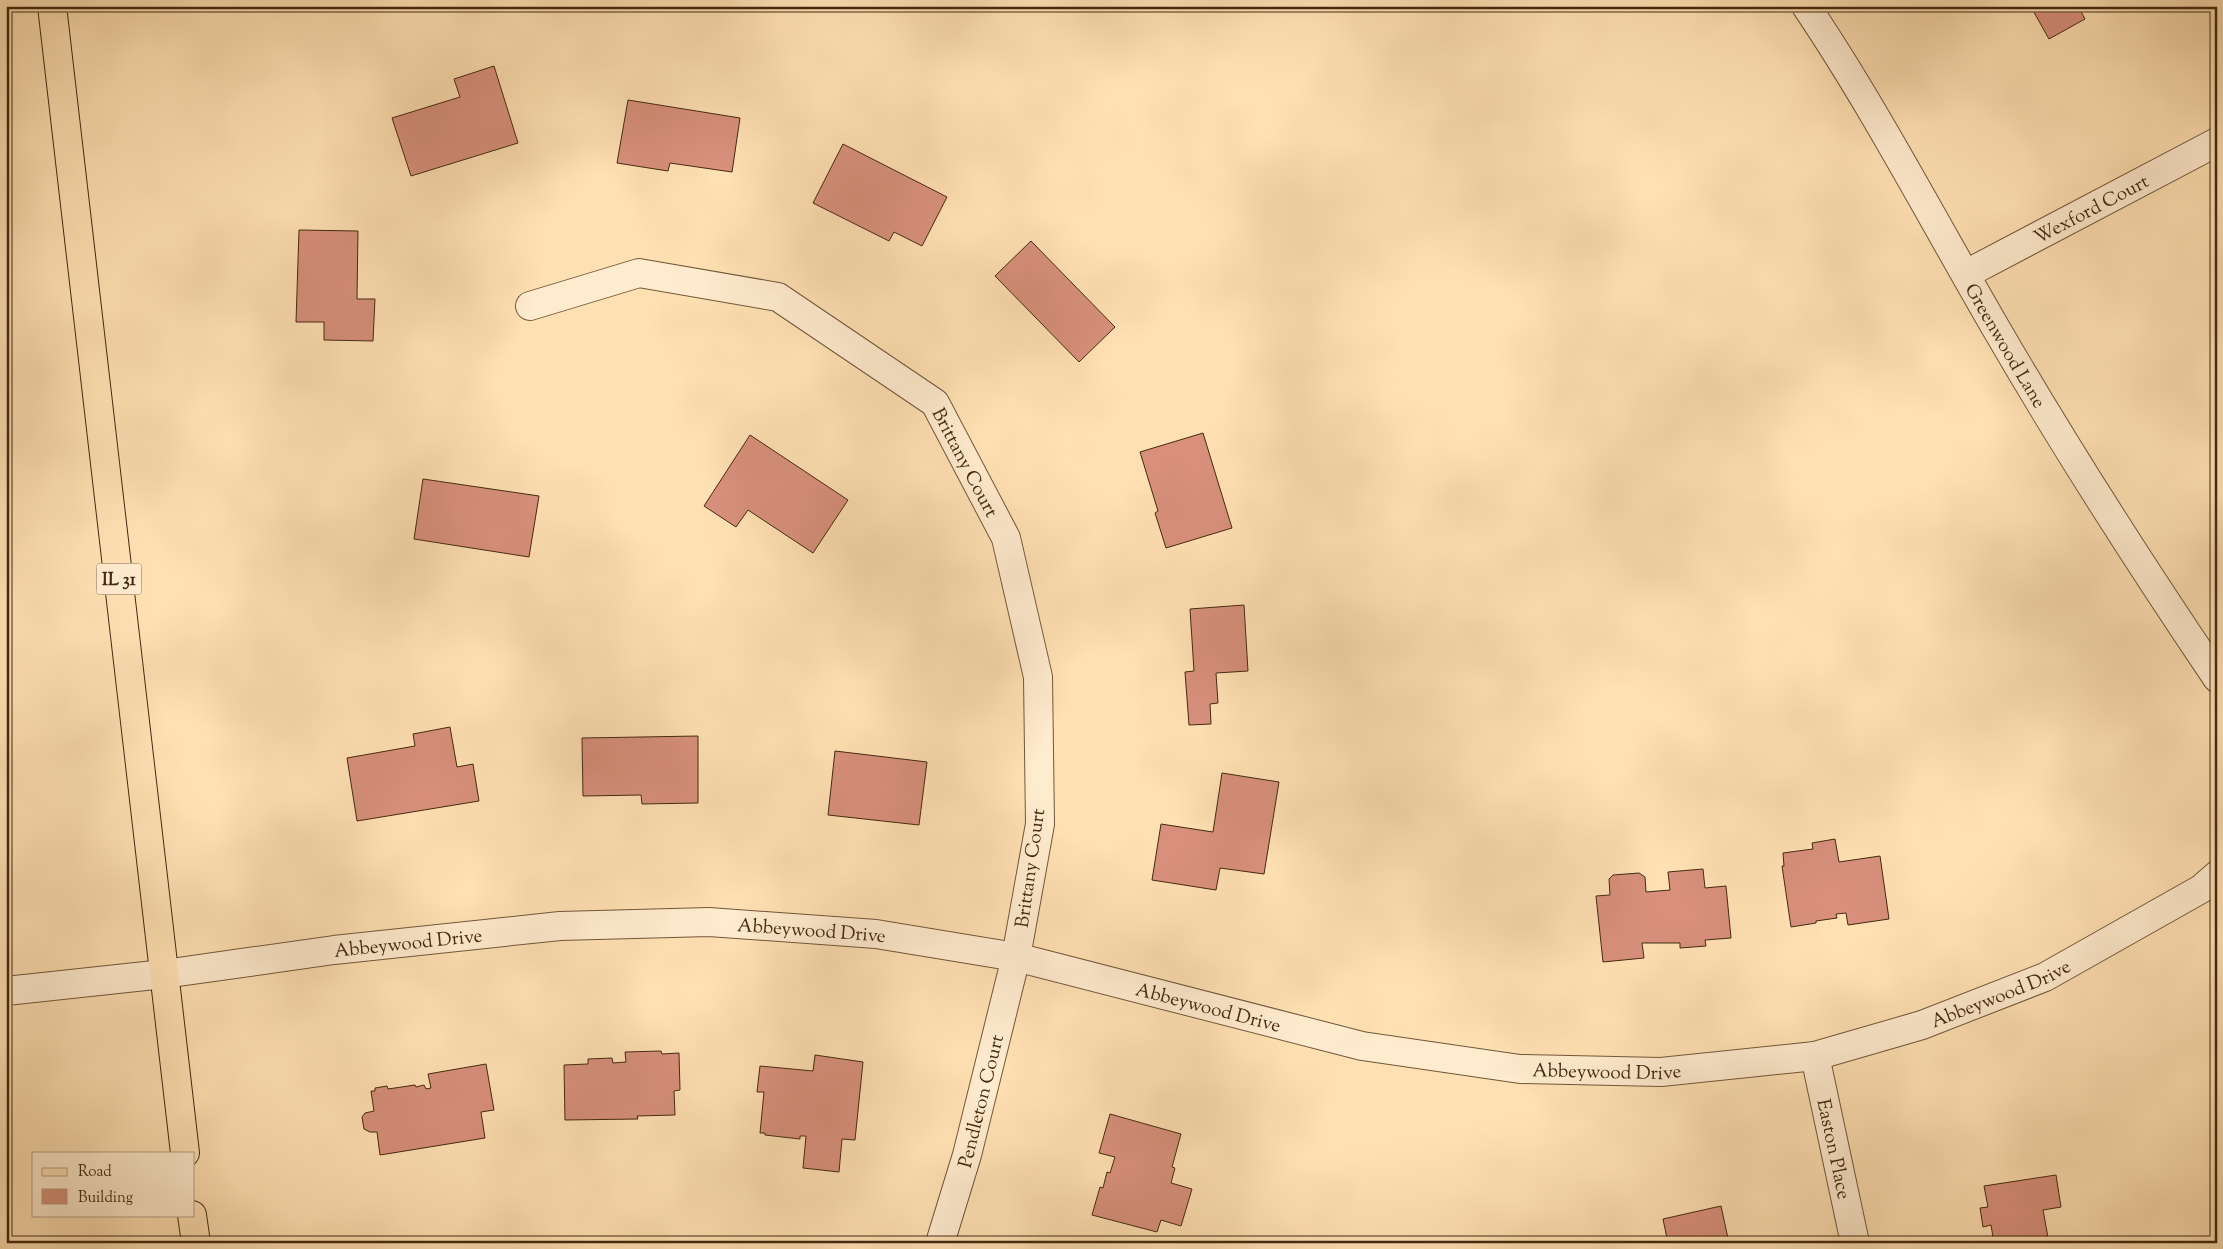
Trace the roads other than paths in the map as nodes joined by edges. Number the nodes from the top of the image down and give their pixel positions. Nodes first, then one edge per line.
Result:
1 (52, 6) edge
2 (1806, 6) edge
3 (2217, 142) edge
4 (1966, 274) junction
5 (530, 306) dead end
6 (2217, 678) edge
7 (2217, 876) edge
8 (1016, 957) junction
9 (164, 974) junction
10 (6, 991) edge
11 (1815, 1056) junction
12 (185, 1152) edge
13 (192, 1216) edge
14 (196, 1243) edge
15 (940, 1243) edge
16 (1855, 1243) edge

1 - 9 main road, IL 31
2 - 4 street, Greenwood Lane
3 - 4 street, Wexford Court
4 - 6 street, Greenwood Lane
5 - 8 street, Brittany Court
7 - 11 street, Abbeywood Drive
8 - 9 street, Abbeywood Drive
8 - 11 street, Abbeywood Drive
8 - 15 street, Pendleton Court
9 - 10 street, Abbeywood Drive
9 - 12 main road, IL 31
11 - 16 street, Easton Place
13 - 14 main road

